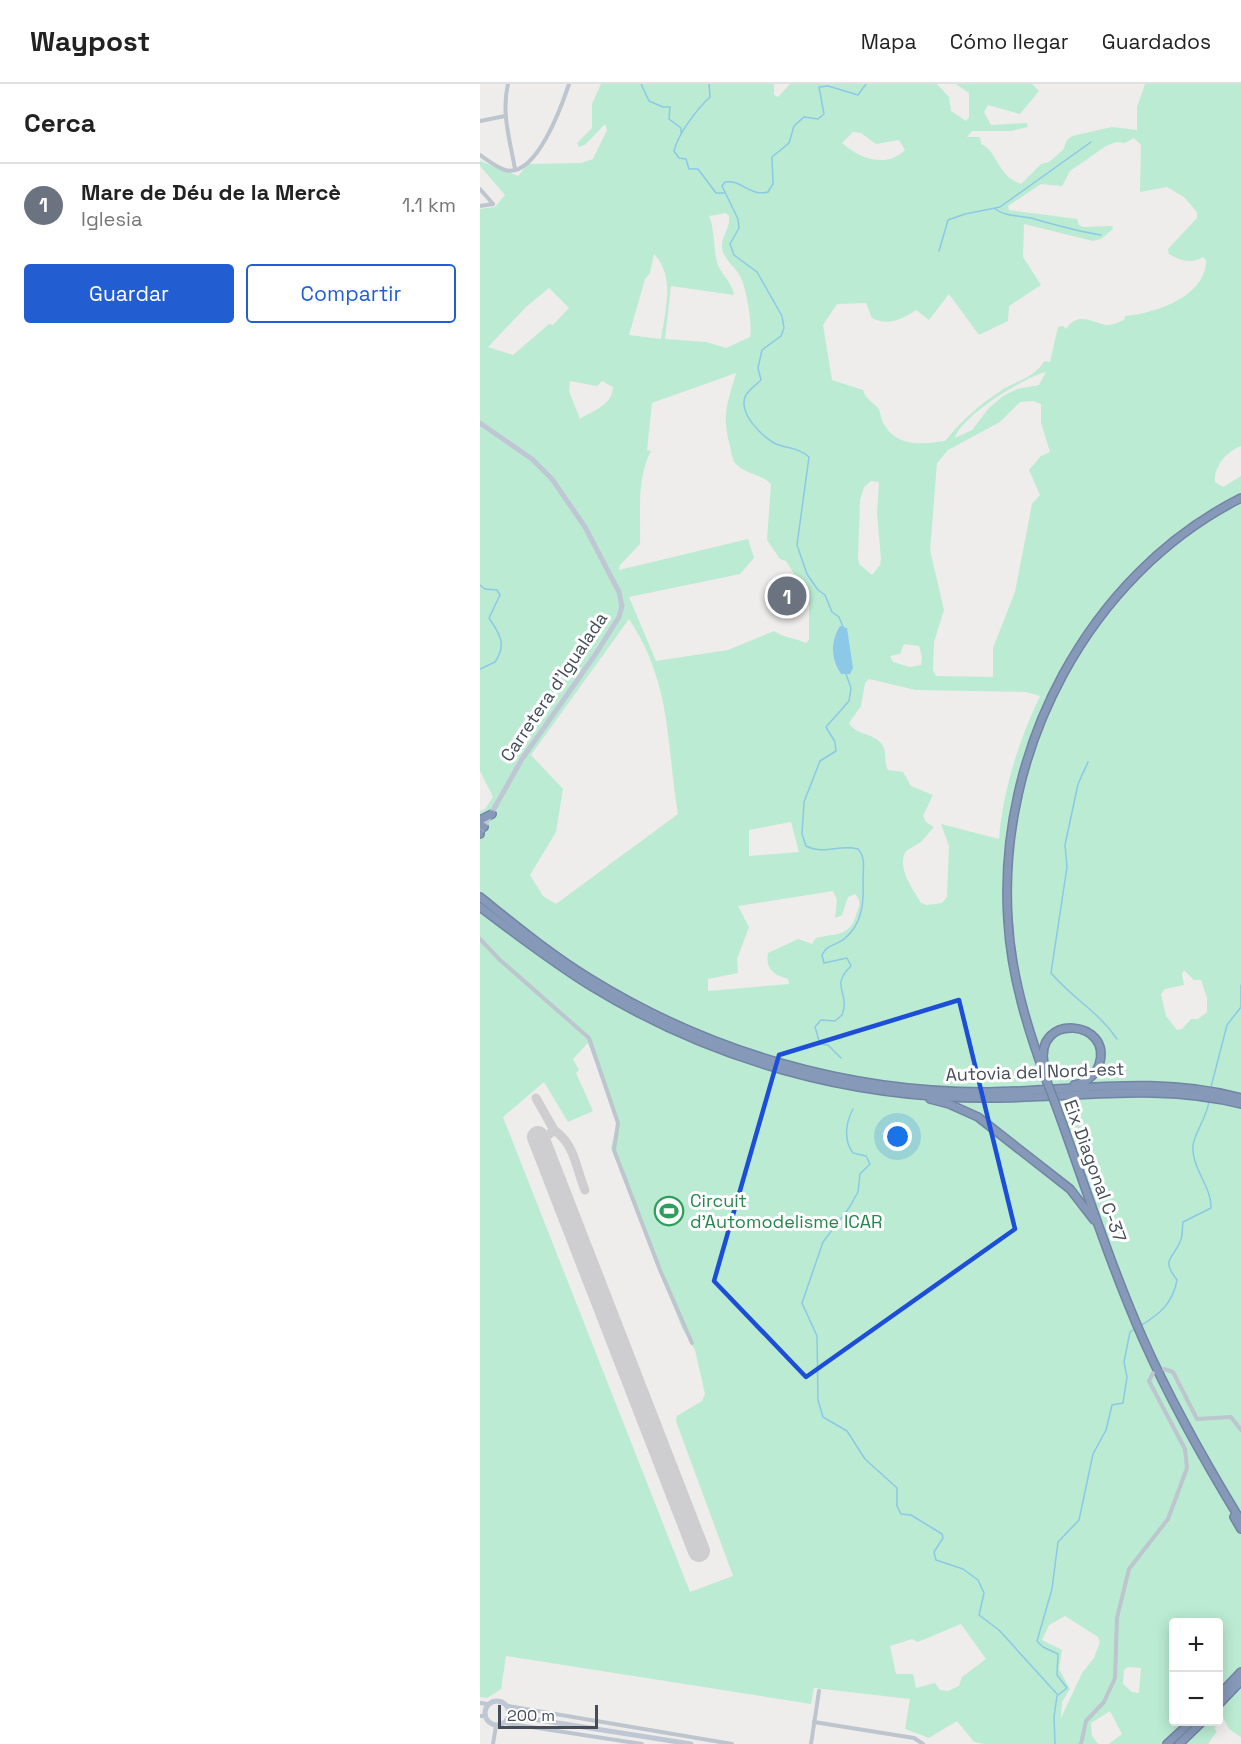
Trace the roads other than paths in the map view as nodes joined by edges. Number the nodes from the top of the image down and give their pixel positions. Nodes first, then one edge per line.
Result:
1 (508, 84) edge
2 (569, 84) edge
3 (505, 116) junction
4 (480, 120) edge
5 (480, 155) edge
6 (515, 169) junction
7 (480, 189) edge
8 (480, 206) edge
9 (480, 423) edge
10 (1241, 498) edge
11 (492, 814) joint
12 (481, 828) edge
13 (480, 897) edge
14 (480, 907) edge
15 (480, 939) edge
16 (1046, 1081) junction
17 (1018, 1091) junction
18 (910, 1095) junction
19 (1241, 1098) edge
20 (1241, 1104) edge
21 (1104, 1244) junction
22 (692, 1343) dead end
23 (1164, 1369) dead end
24 (1153, 1373) dead end
25 (1241, 1430) edge
26 (1193, 1437) junction
27 (1204, 1458) junction
28 (1241, 1512) edge
29 (1241, 1521) edge
30 (1241, 1529) edge
31 (1241, 1672) edge
32 (1241, 1681) edge
33 (819, 1691) dead end
34 (1223, 1691) edge
35 (1223, 1700) edge
36 (480, 1703) edge
37 (509, 1709) junction
38 (484, 1711) edge
39 (520, 1717) junction
40 (507, 1721) junction
41 (814, 1722) junction
42 (496, 1726) junction
43 (1188, 1726) edge
44 (1190, 1726) edge
45 (1198, 1726) edge
46 (1200, 1726) edge
47 (493, 1744) edge
48 (642, 1744) edge
49 (690, 1744) edge
50 (732, 1744) edge
51 (811, 1744) edge
52 (923, 1744) edge
53 (1081, 1744) edge
54 (1167, 1744) edge
55 (1177, 1744) edge
56 (1186, 1744) edge

1 - 3 street
2 - 6 street
3 - 4 street
3 - 6 street
5 - 6 street
7 - 8 street
9 - 11 street, Carretera d'Igualada
10 - 16 highway, Eix Diagonal C-37
11 - 12 highway
13 - 17 highway, Autovia del Nord-est
14 - 18 highway, Autovia del Nord-est
15 - 22 street
16 - 17 highway
16 - 21 highway, Eix Diagonal C-37, bridge
17 - 19 highway, Autovia del Nord-est
18 - 20 highway, Autovia del Nord-est
18 - 21 highway
21 - 26 highway, Eix Diagonal C-37
23 - 25 street
24 - 53 street
26 - 27 highway, Eix Diagonal C-37
26 - 30 highway
27 - 28 highway
27 - 29 highway, Eix Diagonal C-37
31 - 34 highway
32 - 35 highway
33 - 41 street
36 - 38 street
37 - 38 street
37 - 39 street
37 - 40 street
37 - 50 street
38 - 42 street
39 - 40 street
39 - 49 street
40 - 42 street
40 - 48 street
41 - 51 street
41 - 52 street
42 - 47 street
43 - 54 highway
44 - 55 highway
45 - 55 highway
46 - 56 highway

